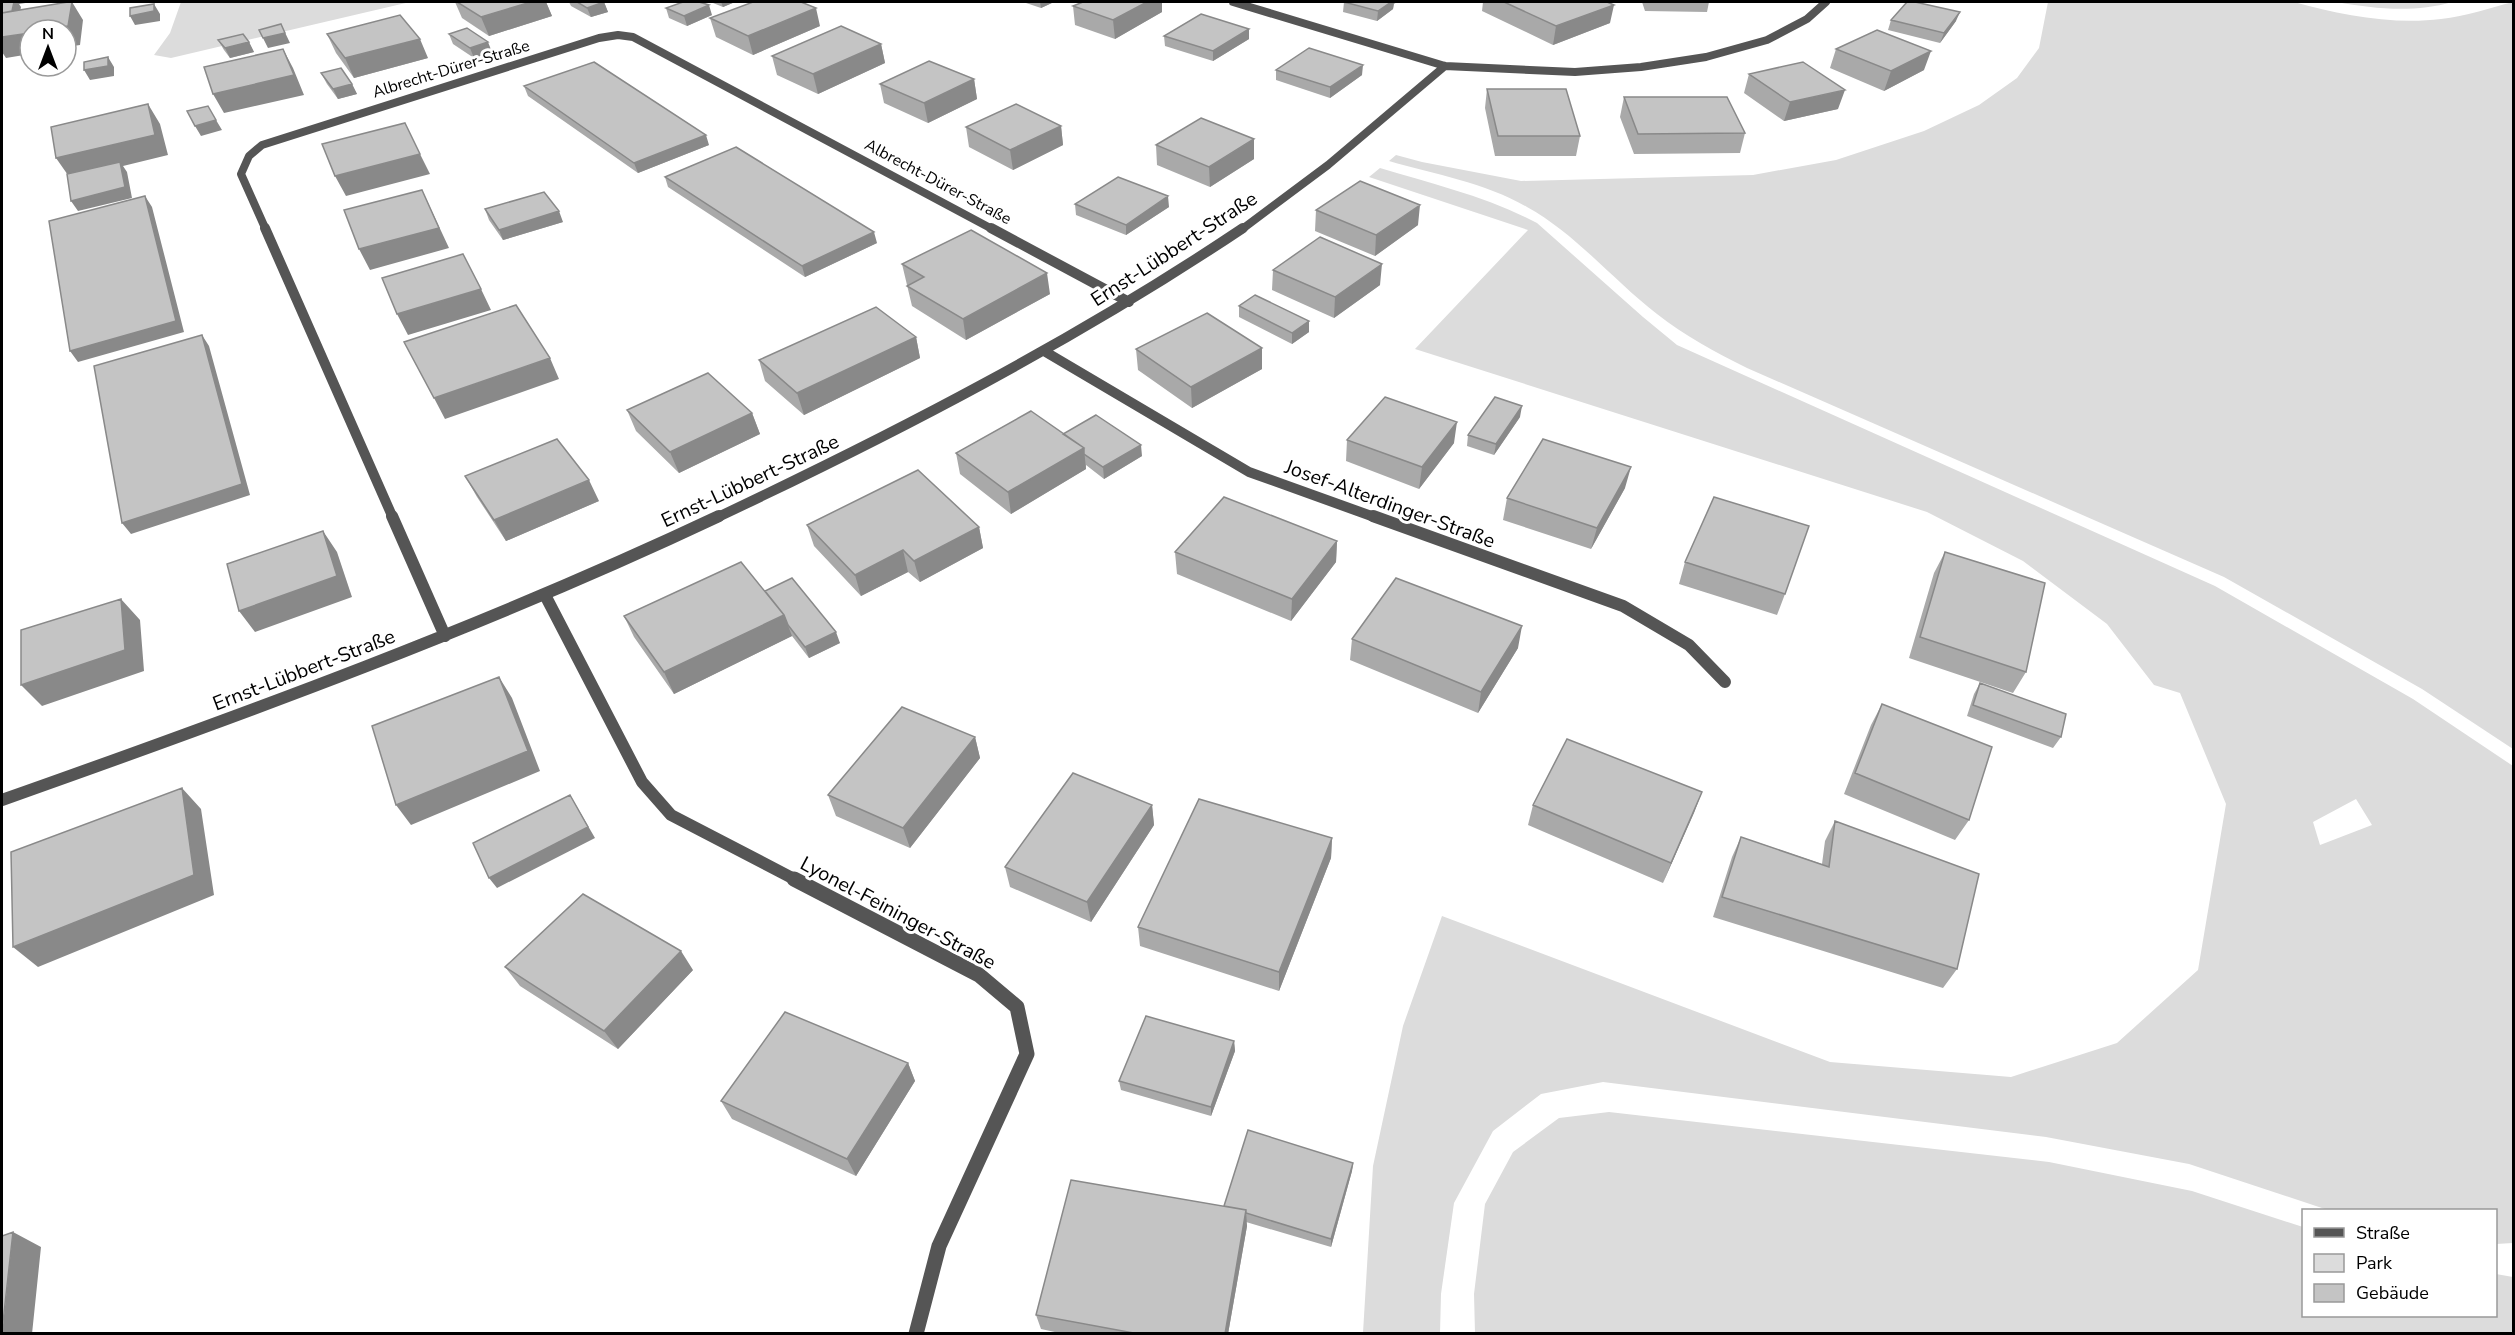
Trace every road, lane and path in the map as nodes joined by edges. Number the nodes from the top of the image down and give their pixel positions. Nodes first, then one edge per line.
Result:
1 (1233, 2) edge
2 (1259, 2) edge
3 (1826, 2) edge
4 (1251, 7) junction
5 (1445, 66) junction
6 (1129, 302) junction
7 (1044, 351) junction
8 (544, 595) junction
9 (446, 636) junction
10 (1725, 682) dead end
11 (2, 800) edge
12 (915, 1334) edge

1 - 4 street
2 - 4 street
3 - 5 street
4 - 5 street
5 - 6 street, Ernst-Lübbert-Straße
6 - 7 street, Ernst-Lübbert-Straße
6 - 9 street, Albrecht-Dürer-Straße
7 - 8 street, Ernst-Lübbert-Straße
7 - 10 street, Josef-Alterdinger-Straße
8 - 9 street, Ernst-Lübbert-Straße
8 - 12 street, Lyonel-Feininger-Straße
9 - 11 street, Ernst-Lübbert-Straße

